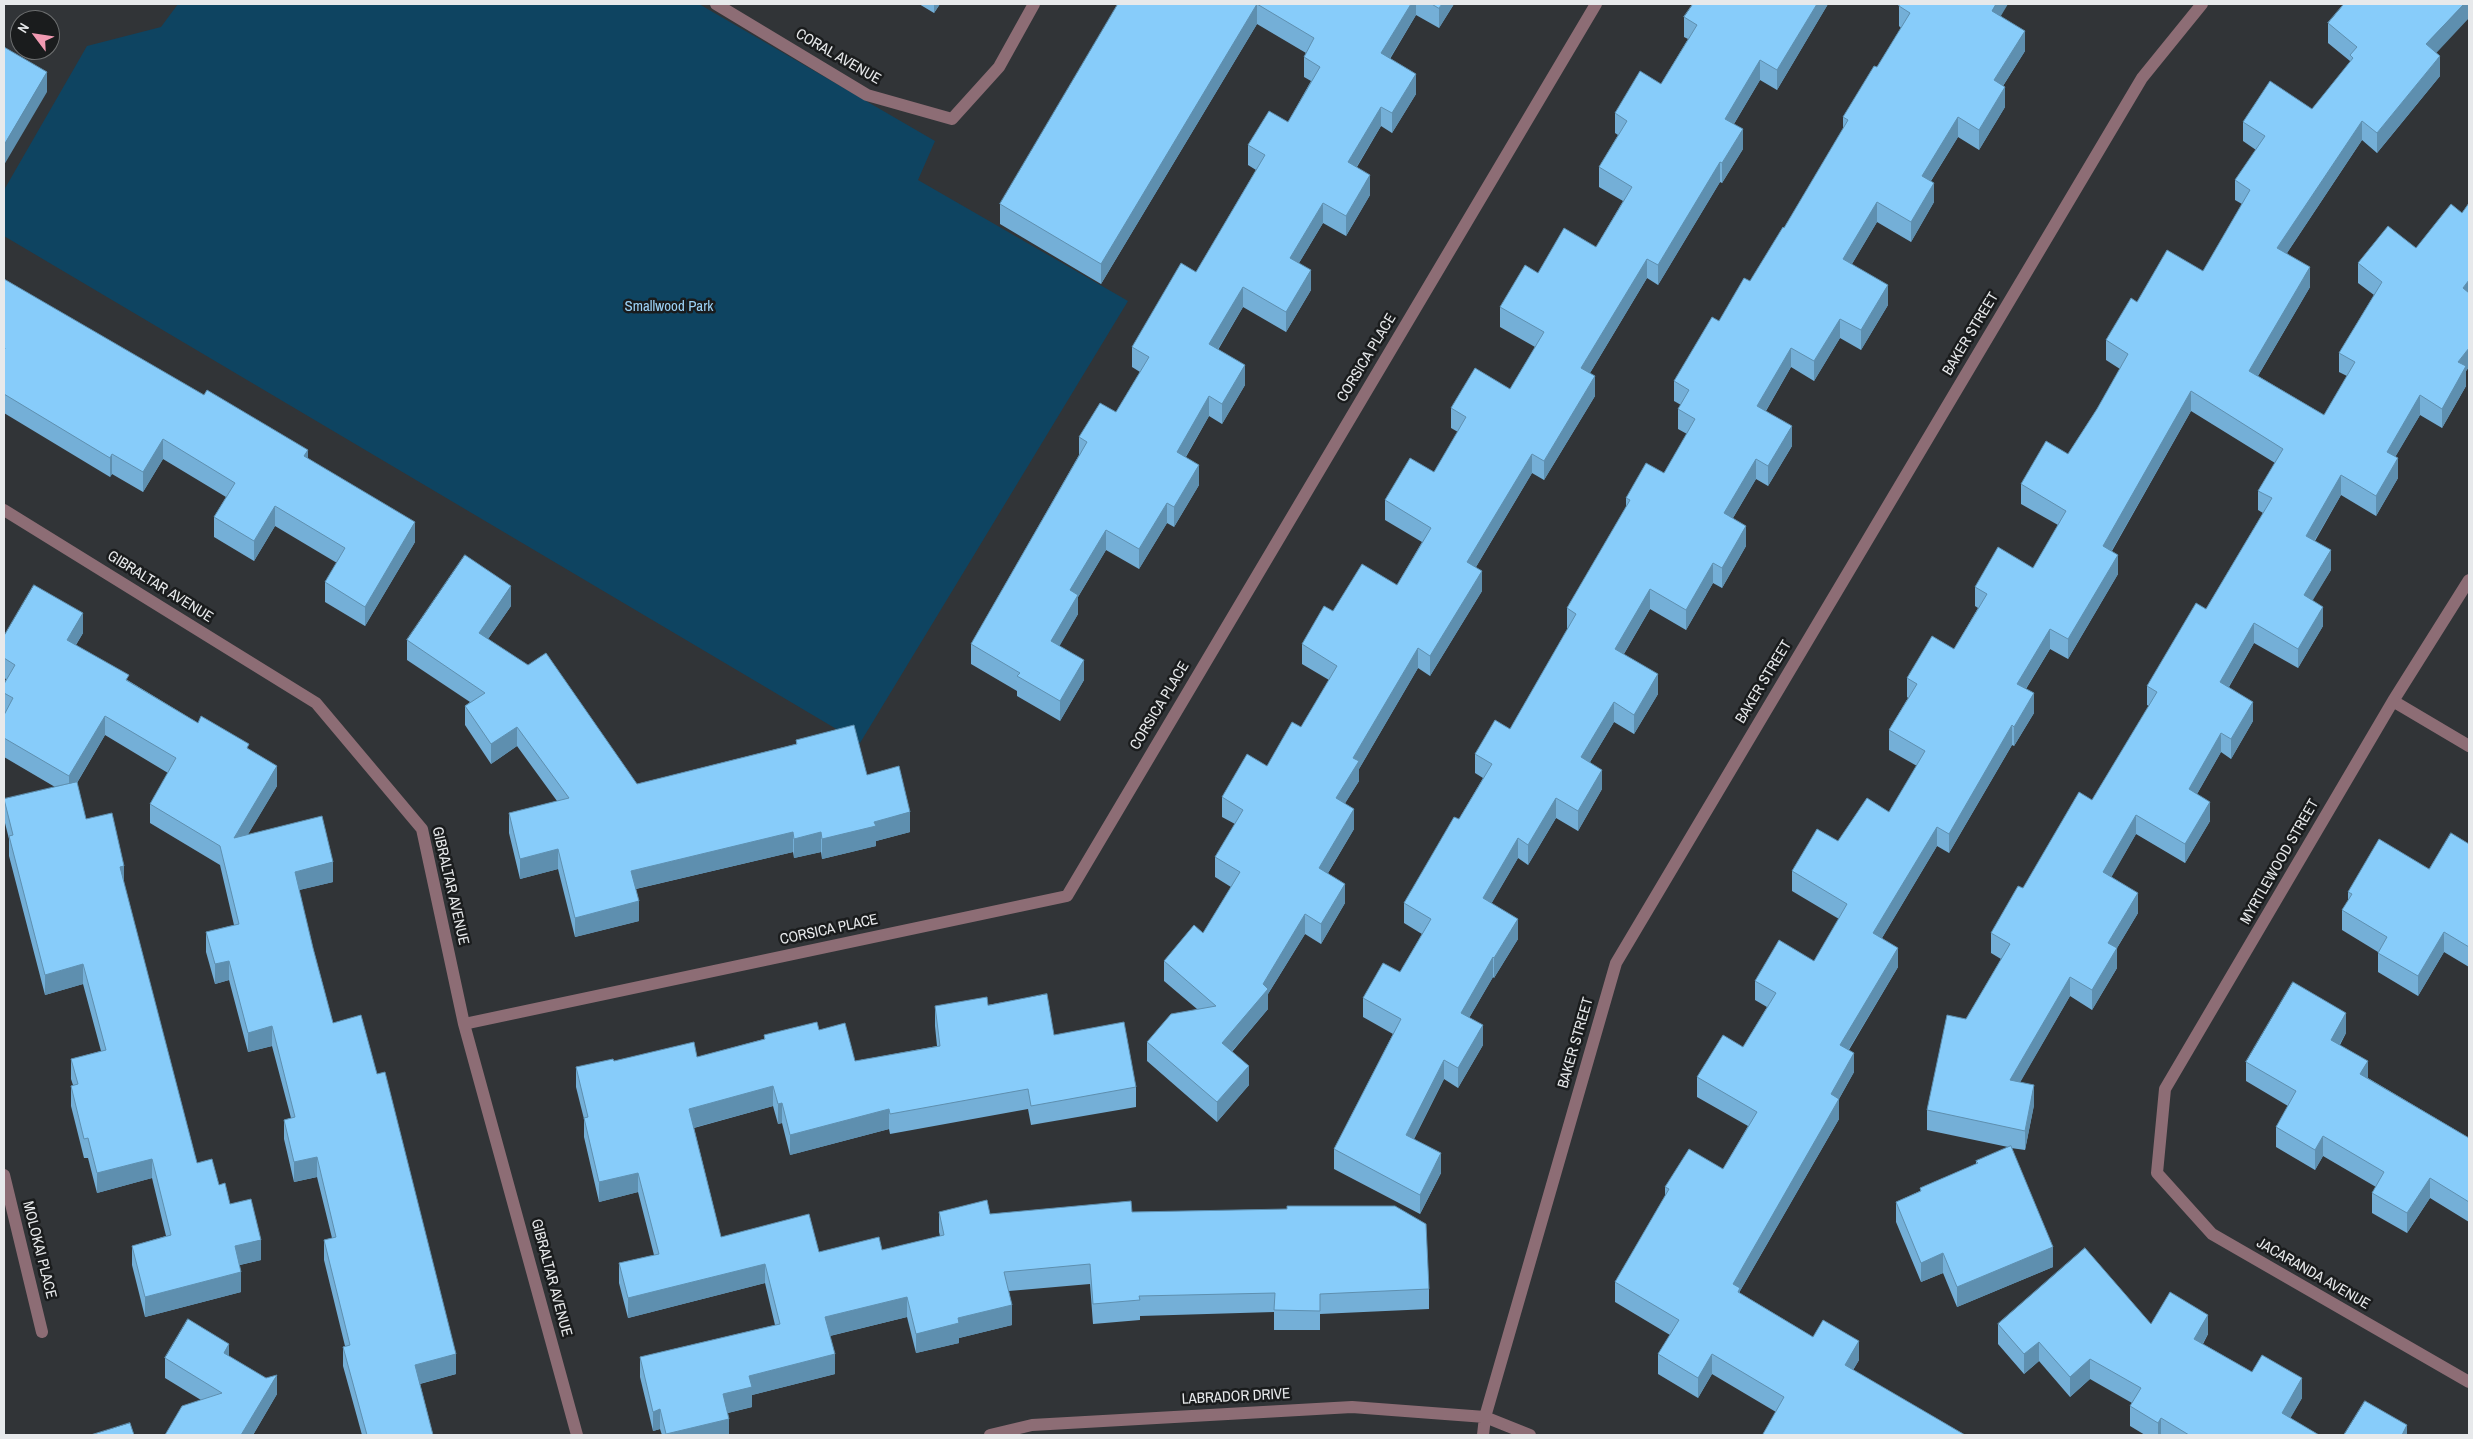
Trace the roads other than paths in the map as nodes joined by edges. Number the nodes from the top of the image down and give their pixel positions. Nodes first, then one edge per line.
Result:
1 (716, 4) edge
2 (1034, 4) edge
3 (1596, 4) edge
4 (2202, 4) edge
5 (4, 510) edge
6 (2469, 580) edge
7 (2393, 701) junction
8 (2469, 746) edge
9 (464, 1024) junction
10 (2157, 1173) joint
11 (4, 1175) edge
12 (42, 1332) dead end
13 (2469, 1382) edge
14 (1484, 1417) junction
15 (577, 1435) edge
16 (990, 1435) edge
17 (1483, 1435) edge
18 (1530, 1435) edge

1 - 2 street, CORAL AVENUE
3 - 9 street, CORSICA PLACE
4 - 14 street, BAKER STREET
5 - 9 street, GIBRALTAR AVENUE
6 - 7 street, MYRTLEWOOD STREET
7 - 8 street
7 - 10 street, MYRTLEWOOD STREET
9 - 15 street, GIBRALTAR AVENUE
10 - 13 street, JACARANDA AVENUE
11 - 12 street, MOLOKAI PLACE
14 - 16 street, LABRADOR DRIVE
14 - 17 street, BAKER STREET
14 - 18 street, LABRADOR DRIVE

